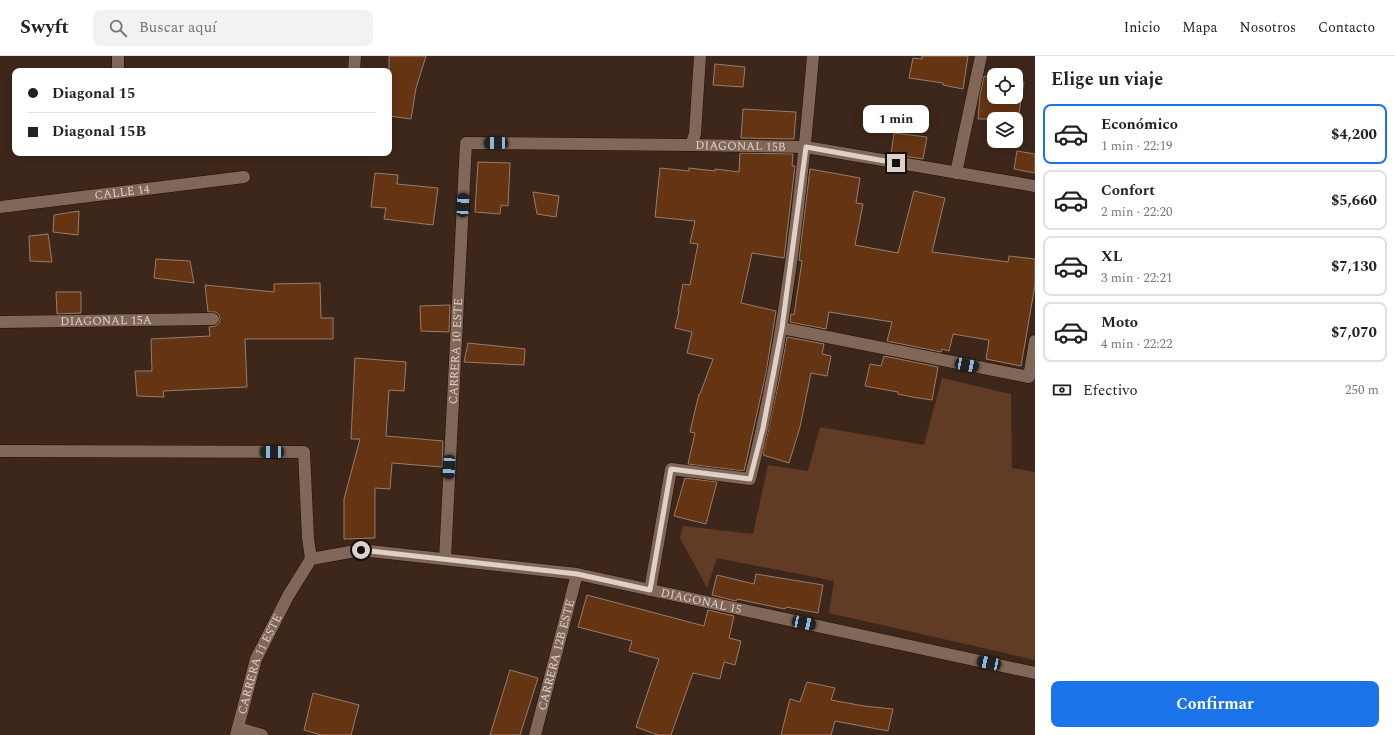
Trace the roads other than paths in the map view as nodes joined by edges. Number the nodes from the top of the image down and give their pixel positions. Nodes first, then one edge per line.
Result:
1 (118, 56) edge
2 (355, 56) edge
3 (700, 56) edge
4 (813, 56) edge
5 (981, 56) edge
6 (118, 68) edge
7 (354, 68) edge
8 (466, 143) joint
9 (691, 144) junction
10 (806, 147) junction
11 (956, 173) junction
12 (244, 177) dead end
13 (1035, 186) edge
14 (0, 207) edge
15 (213, 318) dead end
16 (0, 322) edge
17 (782, 328) junction
18 (1035, 341) edge
19 (0, 451) edge
20 (311, 559) junction
21 (444, 559) junction
22 (577, 574) junction
23 (650, 590) junction
24 (1035, 673) edge
25 (237, 731) edge
26 (262, 735) edge
27 (535, 735) edge

1 - 6 street
2 - 7 street
3 - 9 street
4 - 10 street
5 - 11 street
8 - 9 street, DIAGONAL 15B
8 - 21 street, CARRERA 10 ESTE
9 - 10 street, DIAGONAL 15B
10 - 11 street, DIAGONAL 15B
10 - 17 street
11 - 13 street, DIAGONAL 15B
12 - 14 street, CALLE 14
15 - 16 street, DIAGONAL 15A
17 - 18 street
17 - 23 street
19 - 20 street
20 - 21 street, DIAGONAL 15
20 - 25 street, CARRERA 11 ESTE
21 - 22 street, DIAGONAL 15
22 - 23 street, DIAGONAL 15
22 - 27 street, CARRERA 12B ESTE
23 - 24 street, DIAGONAL 15
25 - 26 street

